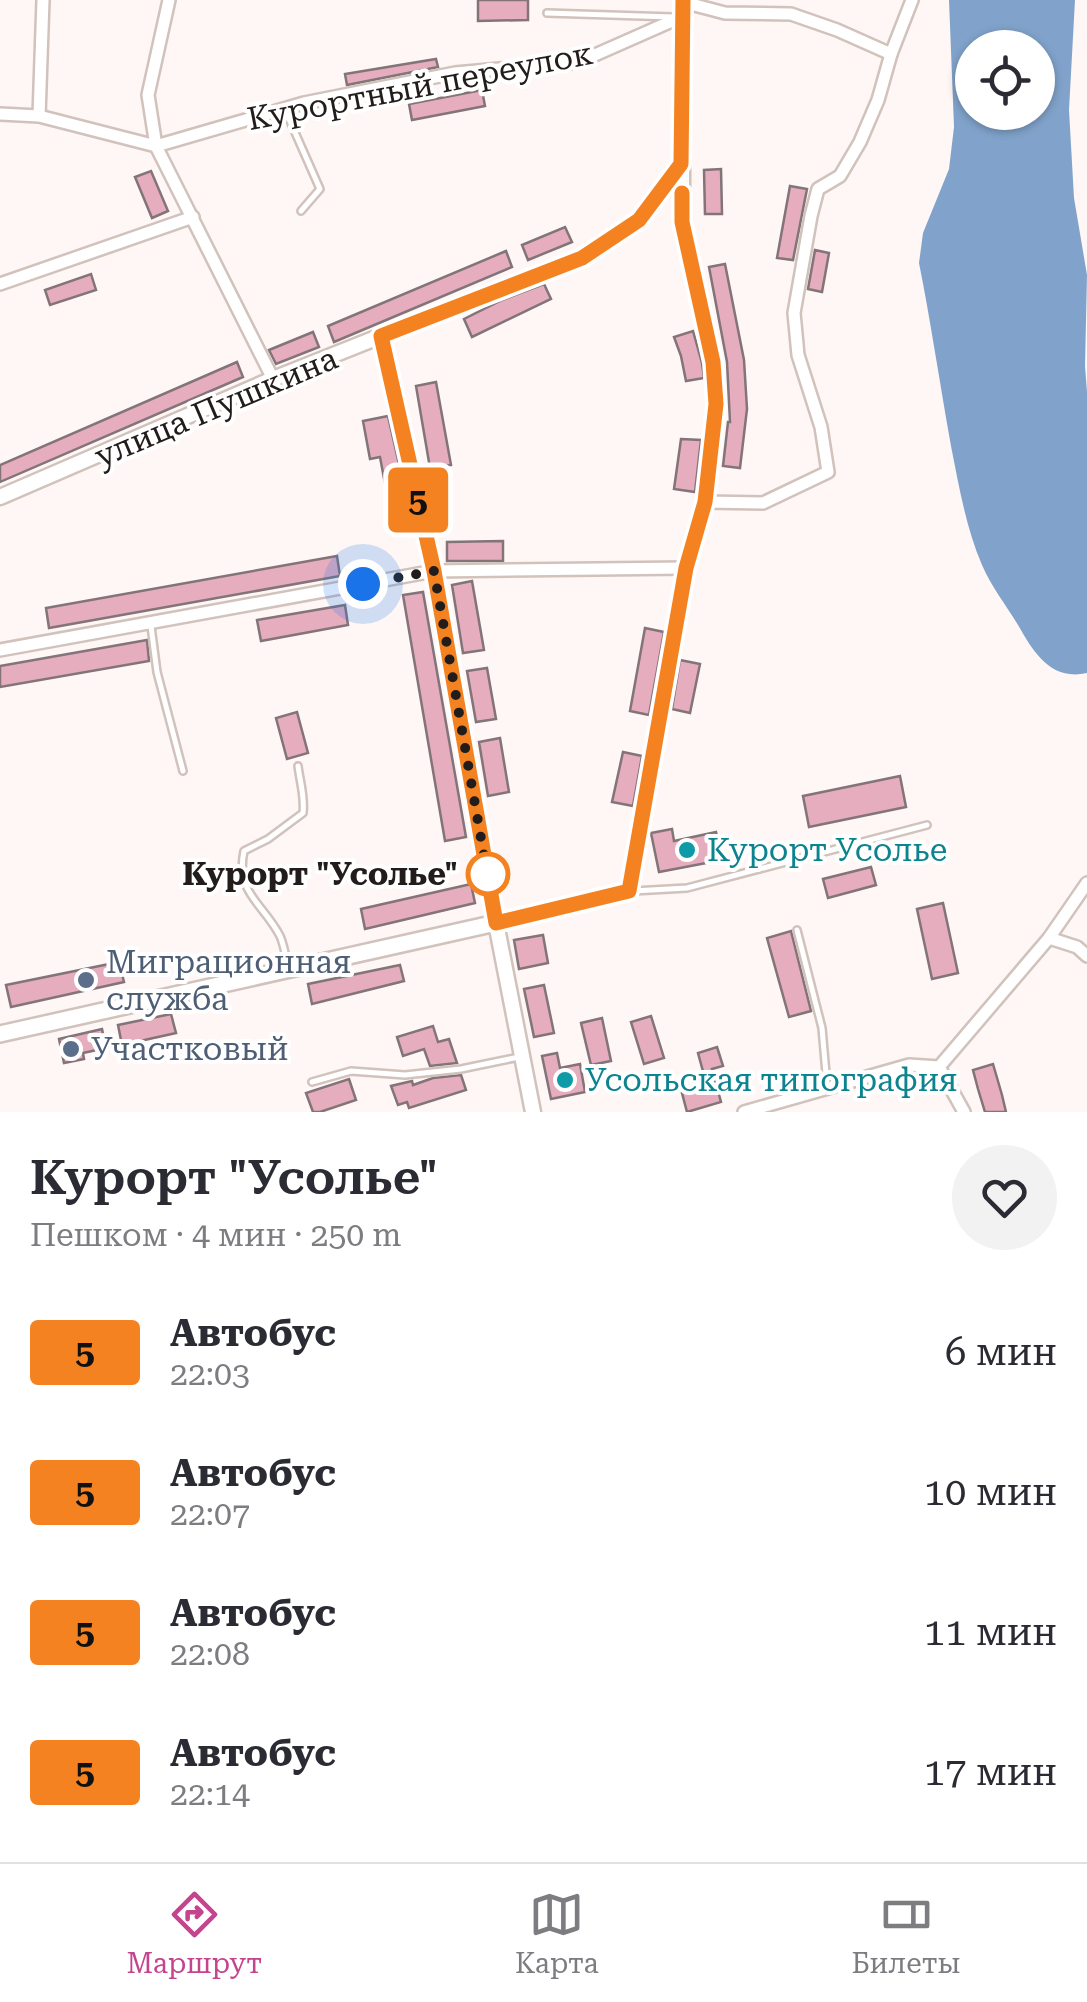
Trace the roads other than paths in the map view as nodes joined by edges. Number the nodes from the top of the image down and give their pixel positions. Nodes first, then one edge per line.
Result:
1 (43, 0) edge
2 (170, 0) edge
3 (912, 0) edge
4 (682, 6) edge
5 (547, 13) dead end
6 (891, 54) junction
7 (284, 109) junction
8 (0, 114) edge
9 (39, 116) junction
10 (156, 146) junction
11 (681, 164) junction
12 (301, 212) dead end
13 (193, 217) junction
14 (0, 284) edge
15 (381, 336) junction
16 (273, 379) junction
17 (0, 498) edge
18 (705, 502) junction
19 (686, 568) junction
20 (434, 571) junction
21 (150, 623) junction
22 (0, 650) edge
23 (298, 766) dead end
24 (183, 771) dead end
25 (927, 826) dead end
26 (1087, 883) edge
27 (629, 891) junction
28 (496, 923) junction
29 (797, 930) dead end
30 (1050, 938) junction
31 (1087, 956) edge
32 (289, 970) junction
33 (0, 1034) edge
34 (522, 1056) junction
35 (939, 1067) junction
36 (312, 1082) dead end
37 (827, 1088) junction
38 (533, 1112) edge
39 (744, 1112) edge
40 (964, 1112) edge

1 - 9 street
2 - 10 street
3 - 6 street
4 - 5 lane
4 - 6 street
4 - 7 street, Курортный переулок
4 - 11 street
6 - 18 street
7 - 10 street, Курортный переулок
7 - 12 lane
8 - 9 street
9 - 10 street
10 - 13 street
11 - 15 street, улица Пушкина
11 - 18 street
13 - 14 street
13 - 16 street
15 - 16 street, улица Пушкина
15 - 20 street
16 - 17 street, улица Пушкина
18 - 19 street
19 - 20 street
19 - 27 street
20 - 21 street
20 - 28 street
21 - 22 street
21 - 24 lane
23 - 32 lane
25 - 27 lane
26 - 30 street
27 - 28 street
28 - 32 main road
28 - 34 street
29 - 37 lane
30 - 31 street
30 - 35 street
32 - 33 main road
34 - 36 lane
34 - 38 street
35 - 37 street
35 - 40 street
37 - 39 street

